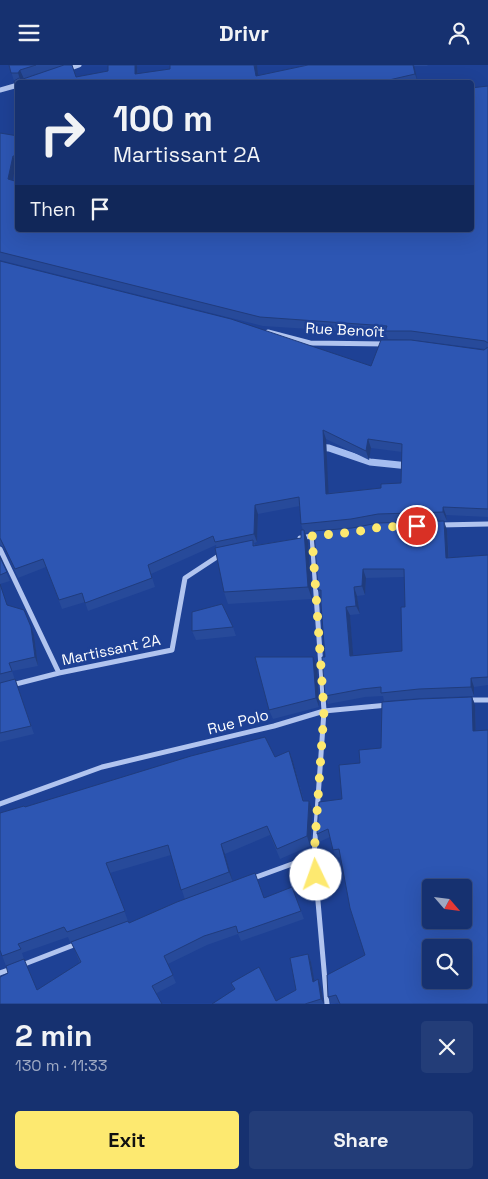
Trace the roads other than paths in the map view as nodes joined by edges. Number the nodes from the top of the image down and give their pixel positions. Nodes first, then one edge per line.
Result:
1 (79, 65) edge
2 (61, 71) edge
3 (15, 86) edge
4 (0, 90) edge
5 (266, 331) edge
6 (395, 344) edge
7 (488, 524) edge
8 (430, 525) edge
9 (321, 535) edge
10 (312, 536) junction
11 (294, 539) edge
12 (0, 549) edge
13 (229, 552) edge
14 (59, 673) junction
15 (0, 688) edge
16 (488, 699) edge
17 (460, 701) edge
18 (393, 705) edge
19 (324, 711) junction
20 (0, 804) edge
21 (314, 856) junction
22 (250, 880) edge
23 (83, 942) edge
24 (0, 973) edge
25 (327, 1004) edge

1 - 2 street
3 - 4 street
5 - 6 street, Rue Benoît
7 - 8 street
9 - 10 street
10 - 11 street
10 - 19 street
12 - 14 street
13 - 14 street, Martissant 2A
14 - 15 street, Martissant 2A
16 - 17 street
18 - 19 street, Rue Polo
19 - 20 street, Rue Polo
19 - 21 street
21 - 22 street
21 - 25 street
23 - 24 street

